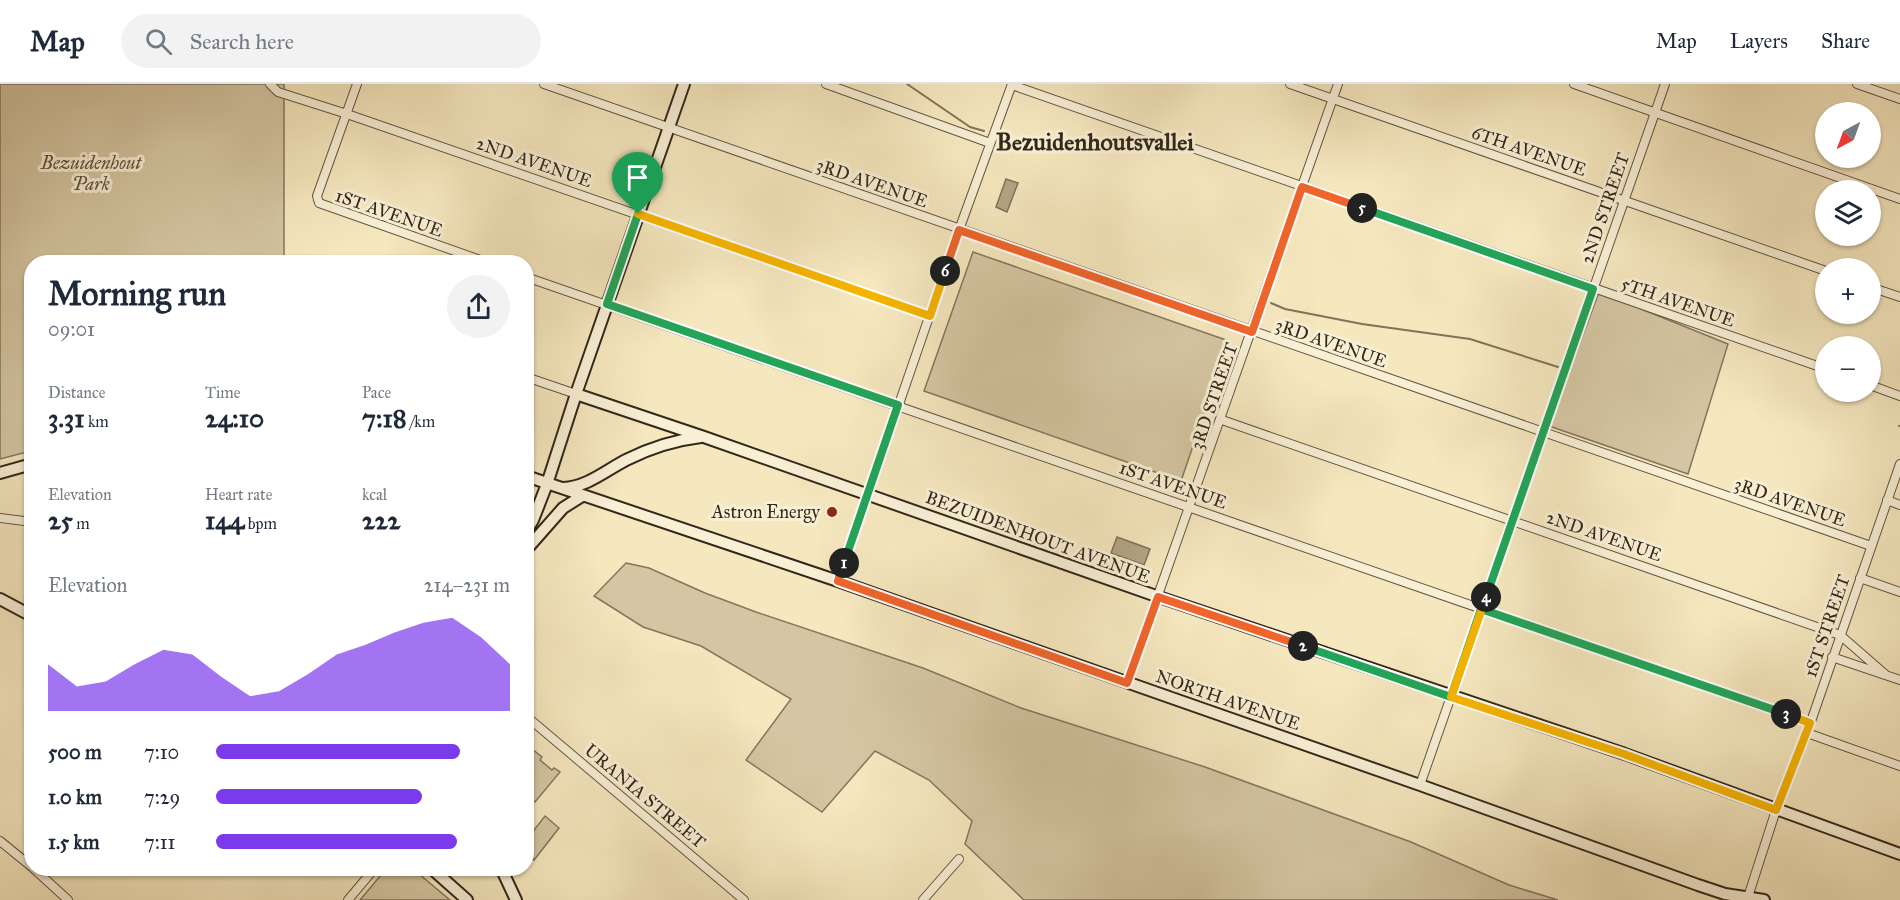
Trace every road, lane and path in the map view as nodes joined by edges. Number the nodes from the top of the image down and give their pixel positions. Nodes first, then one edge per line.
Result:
1 (270, 84) edge
2 (357, 84) edge
3 (544, 84) edge
4 (684, 84) edge
5 (826, 84) edge
6 (1012, 84) edge
7 (1290, 84) edge
8 (1338, 84) edge
9 (1574, 84) edge
10 (1665, 84) edge
11 (1857, 84) edge
12 (1333, 99) junction
13 (1900, 99) edge
14 (1654, 112) junction
15 (347, 114) junction
16 (669, 127) junction
17 (990, 142) junction
18 (1302, 187) junction
19 (1900, 198) edge
20 (1624, 201) junction
21 (638, 214) junction
22 (959, 230) junction
23 (465, 255) edge
24 (1815, 267) edge
25 (534, 280) edge
26 (1593, 289) junction
27 (1881, 291) edge
28 (1900, 297) edge
29 (607, 304) junction
30 (930, 316) junction
31 (1252, 332) junction
32 (1815, 365) edge
33 (534, 380) edge
34 (1881, 389) edge
35 (576, 394) junction
36 (1900, 396) edge
37 (898, 405) junction
38 (1222, 420) junction
39 (1543, 432) junction
40 (704, 437) junction
41 (1900, 464) edge
42 (24, 466) edge
43 (0, 472) edge
44 (534, 480) edge
45 (590, 480) junction
46 (547, 484) junction
47 (560, 488) junction
48 (867, 495) junction
49 (582, 496) junction
50 (595, 500) junction
51 (1887, 500) junction
52 (1900, 505) edge
53 (1190, 507) junction
54 (534, 517) edge
55 (0, 518) edge
56 (1512, 520) junction
57 (24, 521) edge
58 (534, 540) edge
59 (1871, 546) junction
60 (1860, 578) junction
61 (838, 581) junction
62 (1900, 592) edge
63 (1158, 597) junction
64 (0, 599) edge
65 (1481, 609) junction
66 (24, 611) edge
67 (1840, 635) junction
68 (1832, 657) junction
69 (1886, 675) junction
70 (1900, 680) edge
71 (1127, 683) junction
72 (1451, 697) junction
73 (534, 723) edge
74 (1810, 723) junction
75 (1807, 733) junction
76 (1900, 766) edge
77 (1420, 785) junction
78 (1776, 810) junction
79 (0, 841) edge
80 (1900, 854) edge
81 (958, 859) dead end
82 (24, 861) edge
83 (41, 876) edge
84 (368, 876) edge
85 (439, 876) edge
86 (505, 876) edge
87 (1747, 899) edge
88 (68, 900) edge
89 (348, 900) edge
90 (467, 900) edge
91 (516, 900) edge
92 (744, 900) edge
93 (923, 900) edge
94 (1764, 900) edge

1 - 15 street, 2ND AVENUE
2 - 15 street
3 - 16 street, 3RD AVENUE
4 - 16 street
5 - 17 street
6 - 17 street
6 - 18 street, 5TH AVENUE
7 - 12 street, 6TH AVENUE
8 - 12 street, 3RD STREET
9 - 14 street
10 - 14 street, 2ND STREET
11 - 13 street
12 - 18 street, 3RD STREET
12 - 20 street, 6TH AVENUE
14 - 19 street
14 - 20 street, 2ND STREET
15 - 21 street, 2ND AVENUE
15 - 23 street, 1ST AVENUE
16 - 21 street
16 - 22 street, 3RD AVENUE
17 - 22 street
18 - 26 street, 5TH AVENUE
18 - 31 street, 3RD STREET
20 - 24 street, 6TH AVENUE
20 - 26 street, 2ND STREET
21 - 29 street
21 - 30 street, 2ND AVENUE
22 - 30 street
22 - 31 street, 3RD AVENUE
25 - 29 street, 1ST AVENUE
26 - 32 street, 5TH AVENUE
26 - 39 street, 2ND STREET
27 - 28 street
29 - 35 street
29 - 37 street, 1ST AVENUE
30 - 37 street
31 - 38 street, 3RD STREET
31 - 39 street, 3RD AVENUE
33 - 35 street, BEZUIDENHOUT AVENUE
34 - 36 street
35 - 40 street, BEZUIDENHOUT AVENUE
35 - 46 street
37 - 48 street
37 - 53 street, 1ST AVENUE
38 - 53 street, 3RD STREET
38 - 56 street, 2ND AVENUE
39 - 56 street, 2ND STREET
39 - 59 street, 3RD AVENUE
40 - 45 street
40 - 48 street, BEZUIDENHOUT AVENUE
41 - 51 street, 1ST STREET
42 - 43 street
44 - 46 street, NORTH AVENUE
45 - 47 street
45 - 50 street
46 - 47 street, NORTH AVENUE
46 - 54 street
47 - 49 street, NORTH AVENUE
48 - 61 street
48 - 63 street, BEZUIDENHOUT AVENUE
49 - 50 street, NORTH AVENUE
49 - 58 street
50 - 61 street, NORTH AVENUE
51 - 52 street
51 - 59 street, 1ST STREET
53 - 63 street, 3RD STREET
53 - 65 street, 1ST AVENUE
55 - 57 street
56 - 65 street, 2ND STREET
56 - 67 street, 2ND AVENUE
59 - 60 street, 1ST STREET
60 - 62 street
60 - 67 street, 1ST STREET
61 - 71 street, NORTH AVENUE
63 - 71 street, 3RD STREET
63 - 72 street, BEZUIDENHOUT AVENUE
64 - 66 street
65 - 72 street, 2ND STREET
65 - 74 street, 1ST AVENUE
67 - 68 street, 1ST STREET
67 - 69 street
68 - 69 street
68 - 74 street, 1ST STREET
69 - 70 street
71 - 77 street, NORTH AVENUE
72 - 77 street, 2ND STREET
72 - 78 street, BEZUIDENHOUT AVENUE
73 - 92 street, URANIA STREET
74 - 75 street, 1ST STREET
75 - 76 street
75 - 78 street, 1ST STREET
77 - 87 street, NORTH AVENUE
78 - 80 street, BEZUIDENHOUT AVENUE
78 - 87 street, 1ST STREET
79 - 82 street
81 - 93 street
83 - 88 street
84 - 89 street
85 - 90 street
86 - 91 street
87 - 94 street, NORTH AVENUE

